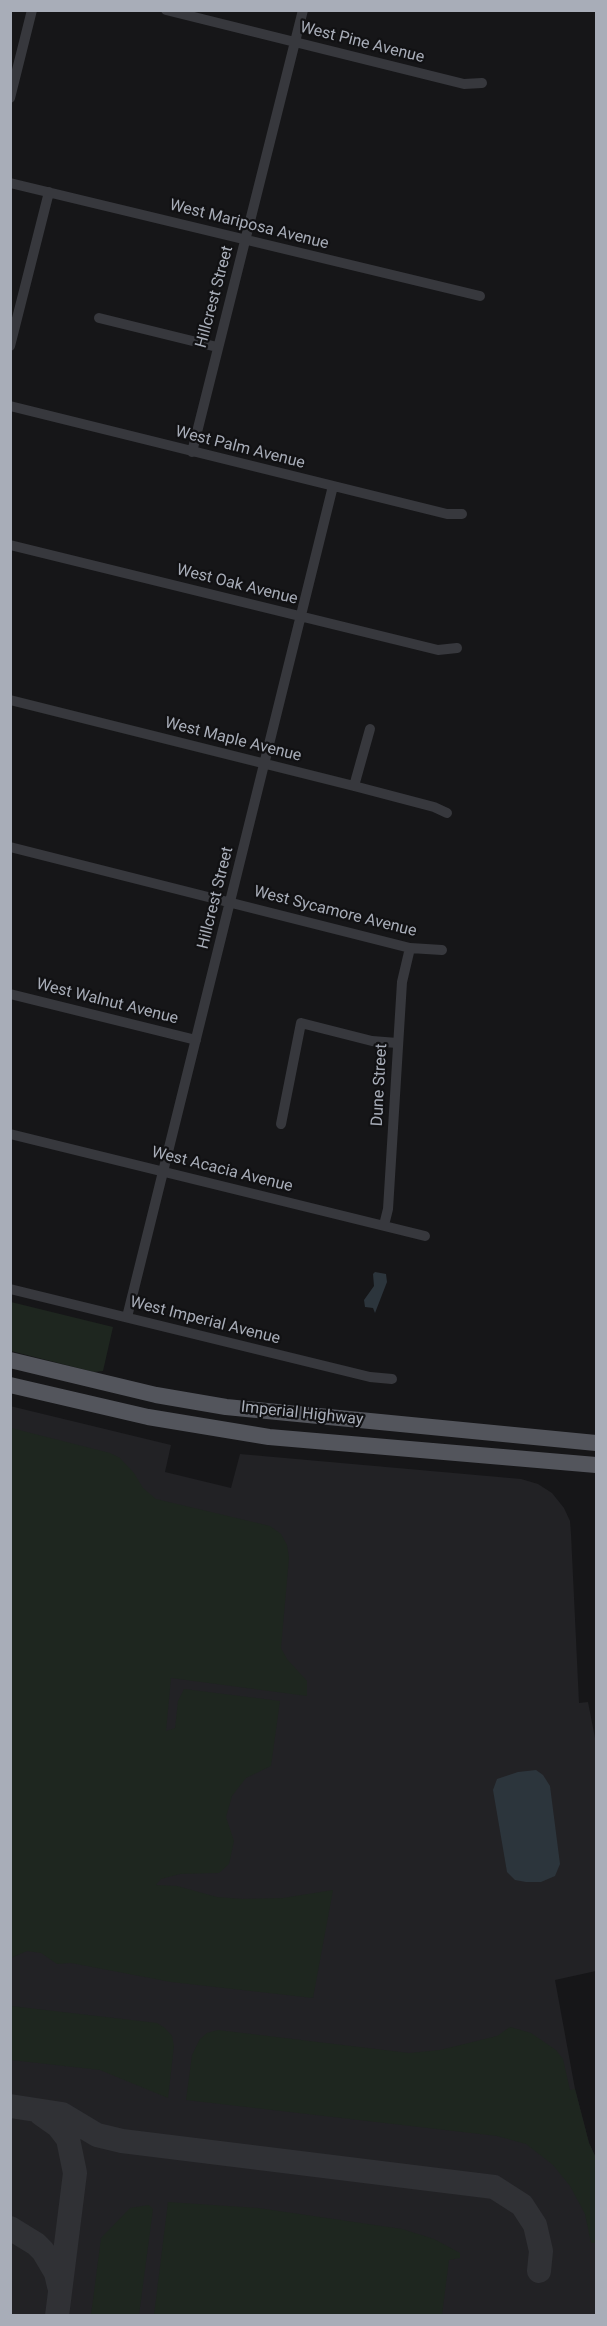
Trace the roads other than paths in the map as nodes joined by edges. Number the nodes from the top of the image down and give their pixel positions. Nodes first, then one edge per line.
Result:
1 (32, 10) edge
2 (166, 10) edge
3 (303, 10) edge
4 (295, 42) junction
5 (482, 83) dead end
6 (10, 98) edge
7 (10, 183) edge
8 (49, 192) junction
9 (246, 241) junction
10 (480, 296) dead end
11 (99, 318) dead end
12 (10, 346) edge
13 (217, 346) junction
14 (10, 406) edge
15 (192, 452) junction
16 (333, 486) junction
17 (462, 514) dead end
18 (10, 544) edge
19 (301, 616) junction
20 (457, 648) dead end
21 (10, 700) edge
22 (370, 729) dead end
23 (264, 763) junction
24 (354, 786) junction
25 (447, 813) dead end
26 (10, 848) edge
27 (230, 902) junction
28 (410, 948) junction
29 (442, 950) dead end
30 (10, 994) edge
31 (196, 1040) junction
32 (397, 1043) junction
33 (281, 1124) dead end
34 (10, 1134) edge
35 (164, 1171) junction
36 (384, 1225) junction
37 (425, 1236) dead end
38 (10, 1289) edge
39 (127, 1317) junction
40 (10, 1360) edge
41 (392, 1379) dead end
42 (104, 1383) junction
43 (10, 1384) edge
44 (44, 1392) junction
45 (597, 1443) edge
46 (597, 1465) edge

1 - 6 street
2 - 4 street, West Pine Avenue
3 - 4 street, Hillcrest Street
4 - 5 street, West Pine Avenue
4 - 9 street, Hillcrest Street
7 - 8 street, West Mariposa Avenue
8 - 9 street, West Mariposa Avenue
8 - 12 street
9 - 10 street, West Mariposa Avenue
9 - 13 street, Hillcrest Street
11 - 13 street
13 - 15 street, Hillcrest Street
14 - 15 street, West Palm Avenue
15 - 16 street, West Palm Avenue
16 - 17 street, West Palm Avenue
16 - 19 street, Hillcrest Street
18 - 19 street, West Oak Avenue
19 - 20 street, West Oak Avenue
19 - 23 street, Hillcrest Street
21 - 23 street, West Maple Avenue
22 - 24 street
23 - 24 street, West Maple Avenue
23 - 27 street, Hillcrest Street
24 - 25 street, West Maple Avenue
26 - 27 street, West Sycamore Avenue
27 - 28 street, West Sycamore Avenue
27 - 31 street, Hillcrest Street
28 - 29 street, West Sycamore Avenue
28 - 32 street, Dune Street
30 - 31 street, West Walnut Avenue
31 - 35 street, Hillcrest Street
32 - 33 street
32 - 36 street, Dune Street
34 - 35 street, West Acacia Avenue
35 - 36 street, West Acacia Avenue
35 - 39 street, Hillcrest Street
36 - 37 street, West Acacia Avenue
38 - 39 street, West Imperial Avenue
39 - 41 street, West Imperial Avenue
40 - 42 main road, Imperial Highway
42 - 44 main road
42 - 45 main road, Imperial Highway
43 - 44 main road, Imperial Highway
44 - 46 main road, Imperial Highway

